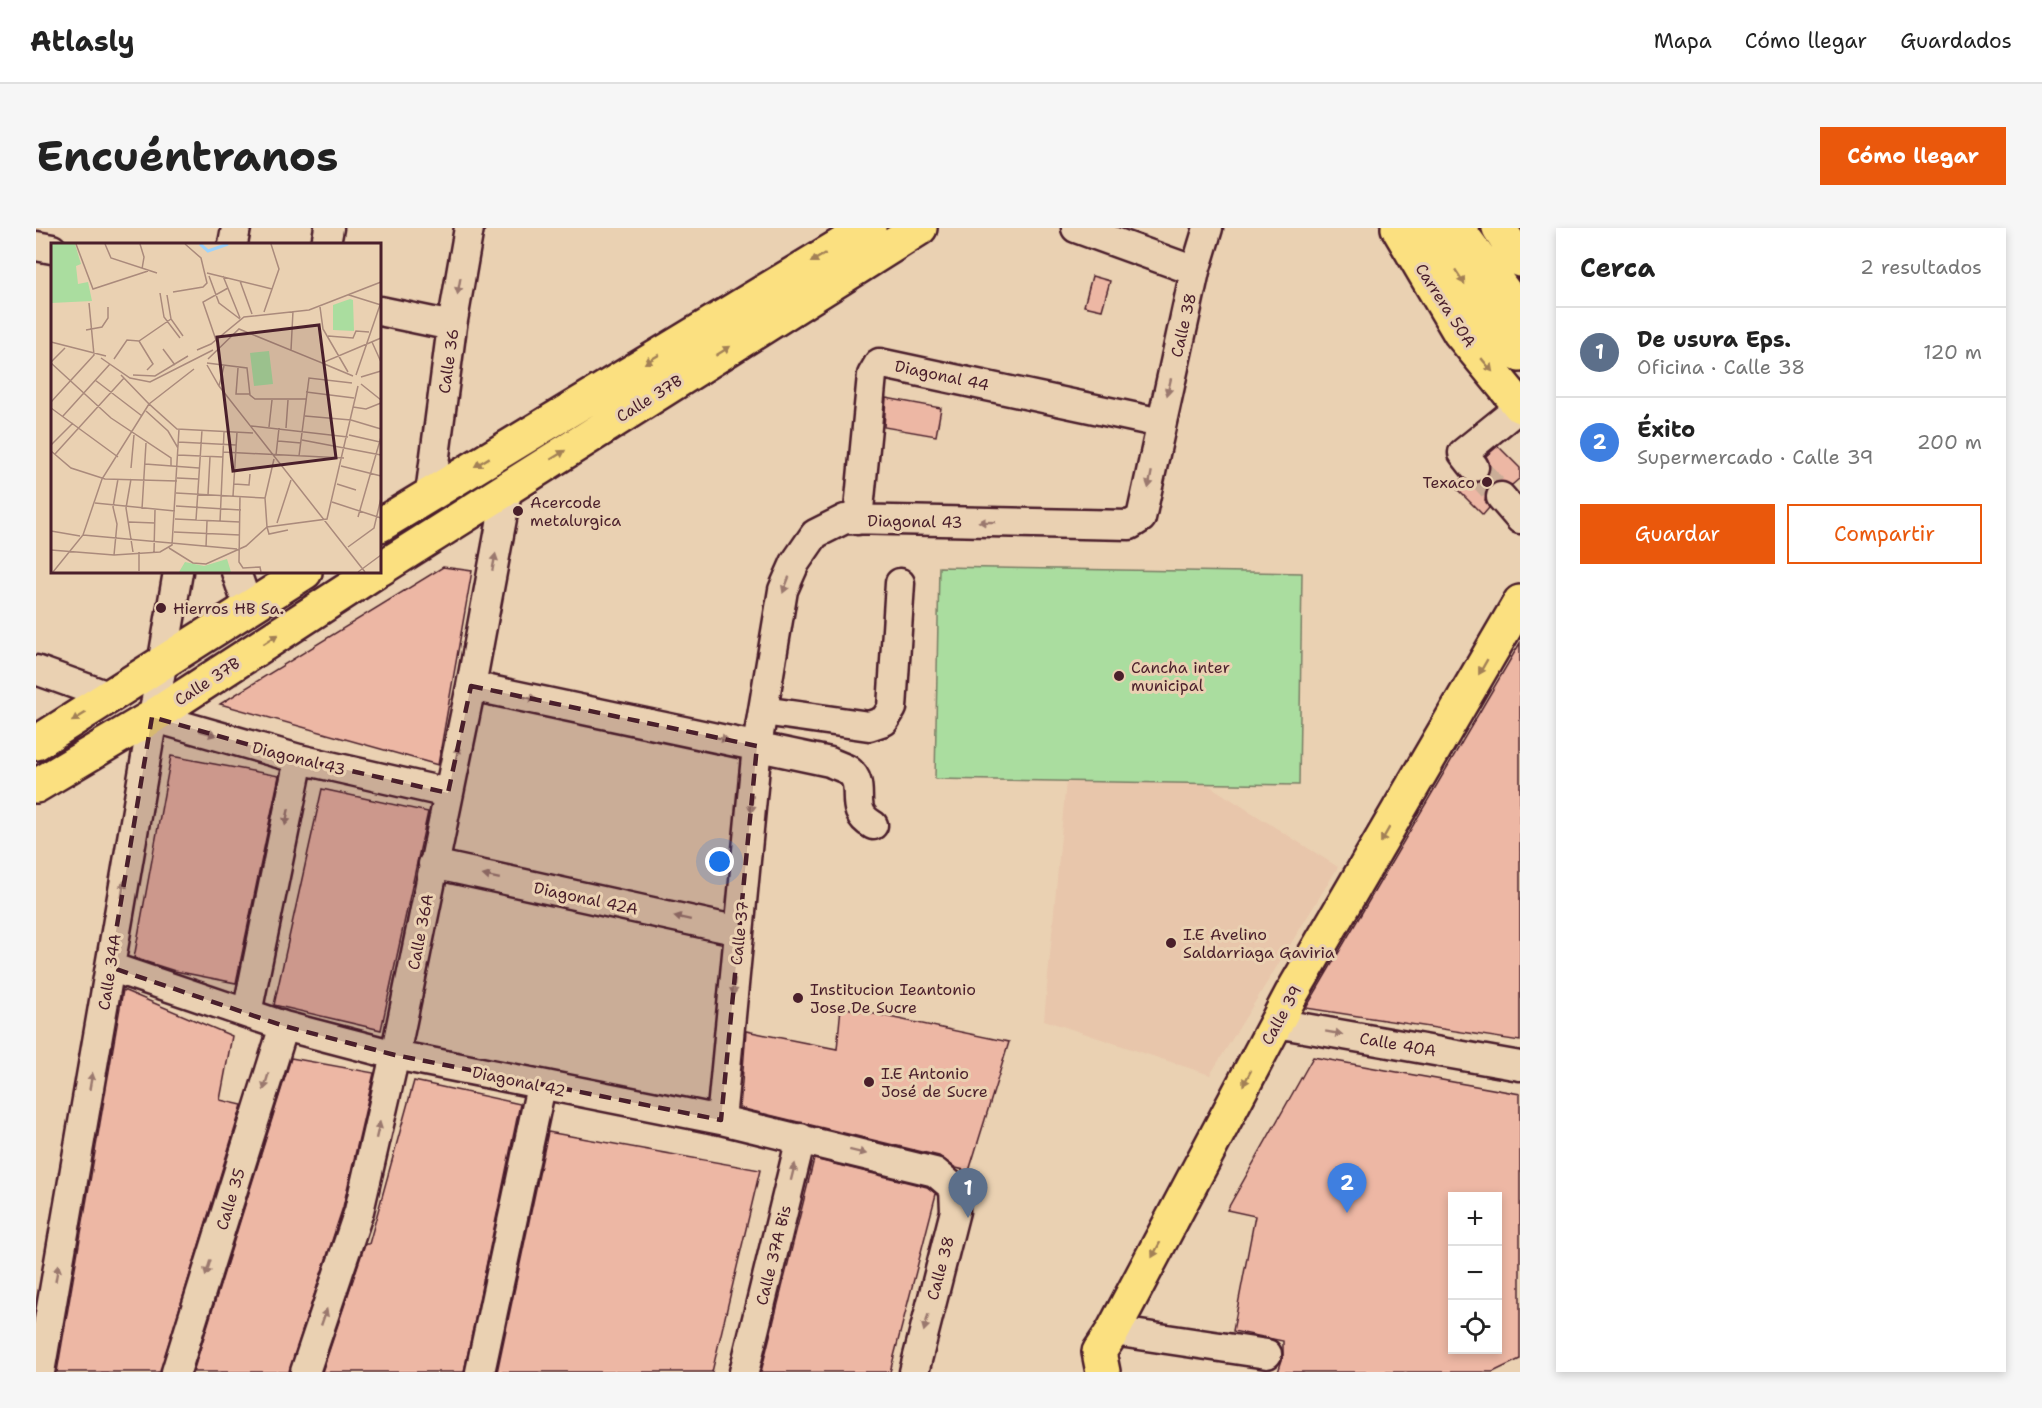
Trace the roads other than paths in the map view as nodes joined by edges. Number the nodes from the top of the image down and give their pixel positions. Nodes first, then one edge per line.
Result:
1 (236, 228) edge
2 (329, 228) edge
3 (469, 228) edge
4 (868, 228) edge
5 (920, 228) edge
6 (1076, 228) edge
7 (1208, 228) edge
8 (1398, 228) edge
9 (1428, 228) edge
10 (1457, 228) edge
11 (1499, 228) edge
12 (233, 243) edge
13 (326, 243) edge
14 (36, 246) edge
15 (51, 249) edge
16 (1520, 260) edge
17 (1195, 271) junction
18 (381, 311) edge
19 (1520, 313) edge
20 (452, 326) junction
21 (1520, 355) edge
22 (1520, 407) edge
23 (1161, 423) junction
24 (1474, 467) tunnel mouth
25 (508, 486) junction
26 (430, 494) junction
27 (1501, 497) tunnel mouth
28 (1520, 519) edge
29 (858, 520) junction
30 (381, 524) edge
31 (381, 568) edge
32 (178, 573) edge
33 (236, 573) edge
34 (303, 573) edge
35 (373, 573) edge
36 (900, 583) dead end
37 (1520, 603) edge
38 (248, 607) junction
39 (162, 661) junction
40 (36, 670) edge
41 (471, 686) junction
42 (111, 697) junction
43 (763, 711) junction
44 (152, 717) junction
45 (36, 743) edge
46 (757, 746) junction
47 (299, 759) junction
48 (36, 786) edge
49 (448, 794) junction
50 (873, 825) dead end
51 (433, 864) junction
52 (739, 931) junction
53 (110, 967) junction
54 (247, 1014) junction
55 (1276, 1023) junction
56 (284, 1026) junction
57 (395, 1055) junction
58 (1520, 1066) edge
59 (541, 1086) junction
60 (721, 1120) junction
61 (801, 1138) junction
62 (935, 1172) joint
63 (1268, 1354) dead end
64 (1101, 1357) edge
65 (40, 1372) edge
66 (176, 1372) edge
67 (305, 1372) edge
68 (480, 1372) edge
69 (744, 1372) edge
70 (914, 1372) edge

1 - 12 street
2 - 13 street
3 -> 20 street, Calle 36
4 -> 26 main road, Calle 37B
25 -> 5 main road, Calle 37B
6 - 17 street
7 - 17 street, Calle 38
8 -> 22 main road, Carrera 50A
9 -> 21 main road
10 - 19 main road
11 - 16 main road
14 - 15 street
17 -> 23 street, Calle 38
18 - 20 street
20 - 26 street, Calle 36
22 - 24 street
23 -> 29 street, Diagonal 43
23 - 29 street, Diagonal 44
25 - 31 main road, Calle 37B
41 -> 25 street, Calle 36A
26 - 30 main road, Calle 37B
27 - 28 street
29 -> 43 street, Diagonal 43
32 - 39 street, Calle 34A
33 - 38 street
34 - 38 main road
44 -> 35 main road, Calle 37B
36 - 43 street
37 -> 55 main road, Calle 39
38 - 39 main road
39 - 42 main road
39 - 44 street, Calle 34A
40 - 42 street
41 -> 46 street
49 -> 41 street, Calle 36A
42 -> 45 main road
43 - 46 street, Diagonal 43
44 -> 47 street, Diagonal 43
44 - 48 main road, Calle 37B
53 -> 44 street, Calle 34A
46 - 50 street
46 -> 52 street, Calle 37
47 - 49 street, Diagonal 43
47 -> 54 street
49 - 51 street, Calle 36A
52 -> 51 street, Diagonal 42A
51 - 57 street, Calle 36A
52 -> 60 street, Calle 37
53 - 54 street, Diagonal 42
65 -> 53 street, Calle 34A
54 - 56 street, Diagonal 42
55 -> 58 street, Calle 40A
55 -> 64 main road, Calle 39
56 - 57 street, Diagonal 42
56 -> 66 street, Calle 35
57 - 59 street, Diagonal 42
67 -> 57 street, Calle 36A
59 - 60 street, Diagonal 42
59 - 68 street
60 - 61 street, Diagonal 42
61 -> 62 street, Diagonal 42
69 -> 61 street, Calle 37A Bis
62 -> 70 street, Calle 38
63 - 64 street

